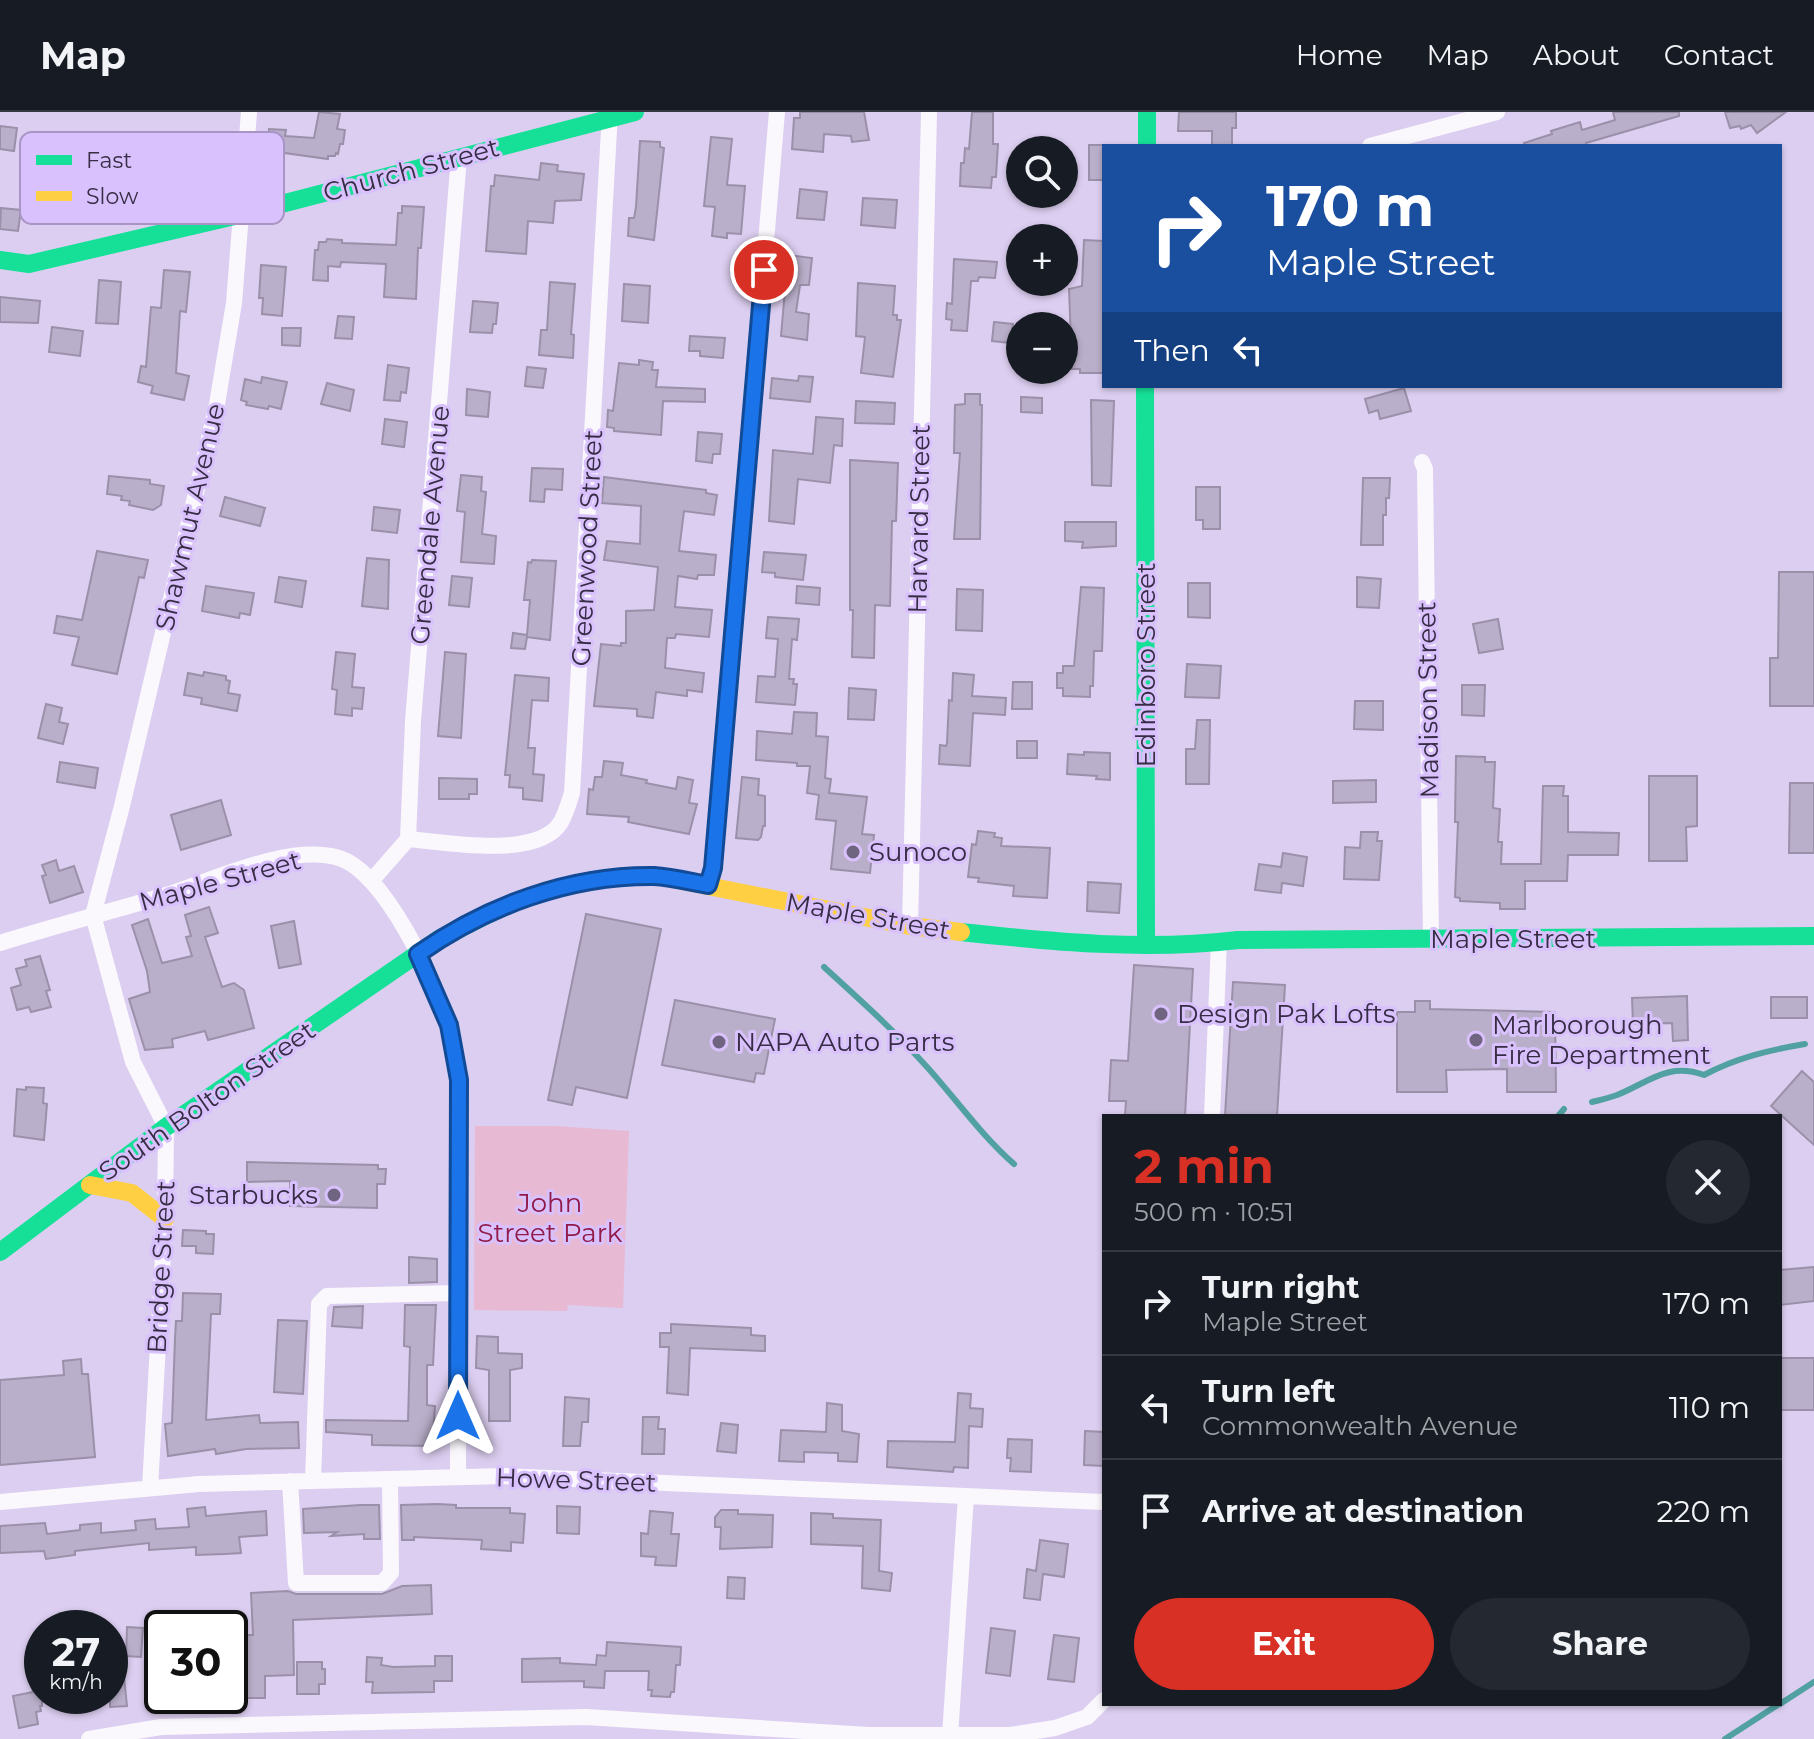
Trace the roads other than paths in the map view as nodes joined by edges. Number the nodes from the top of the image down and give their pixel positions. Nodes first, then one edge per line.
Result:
1 (249, 112) edge
2 (635, 112) edge
3 (777, 112) edge
4 (929, 112) edge
5 (1147, 112) edge
6 (1497, 112) edge
7 (610, 115) edge
8 (247, 132) edge
9 (1147, 144) edge
10 (1377, 144) edge
11 (459, 157) junction
12 (284, 203) edge
13 (200, 224) edge
14 (238, 224) edge
15 (0, 260) edge
16 (1145, 388) edge
17 (1422, 462) dead end
18 (408, 839) junction
19 (372, 880) junction
20 (708, 885) junction
21 (93, 915) junction
22 (910, 926) junction
23 (1814, 936) edge
24 (1431, 939) junction
25 (1219, 941) junction
26 (0, 943) edge
27 (1146, 944) junction
28 (418, 954) junction
29 (1212, 1114) edge
30 (166, 1127) junction
31 (90, 1185) junction
32 (165, 1219) junction
33 (0, 1252) edge
34 (459, 1293) junction
35 (458, 1477) junction
36 (390, 1479) junction
37 (290, 1481) junction
38 (313, 1481) junction
39 (150, 1488) junction
40 (966, 1496) junction
41 (0, 1502) edge
42 (1102, 1502) edge
43 (1102, 1702) edge
44 (140, 1734) edge
45 (950, 1736) junction
46 (89, 1739) edge

1 - 8 street, Shawmut Avenue
2 - 7 main road, Church Street
3 - 20 street
4 - 22 street, Harvard Street
5 - 9 main road
6 - 10 street
7 - 11 main road, Church Street
7 - 18 street, Greenwood Street
11 - 12 main road, Church Street
11 - 18 street, Greendale Avenue
13 - 15 main road, Church Street
14 - 21 street, Shawmut Avenue
16 - 27 main road, Edinboro Street
17 - 24 street, Madison Street
18 - 19 street
19 - 21 street, Maple Street
19 - 28 street, Maple Street
20 - 22 main road, Maple Street
20 - 28 main road, Maple Street
21 - 26 street, Maple Street
21 - 30 street, Bridge Street
22 - 27 main road, Maple Street
23 - 24 main road, Maple Street
24 - 25 main road, Maple Street
25 - 27 main road, Maple Street
25 - 29 street
28 - 30 main road, South Bolton Street
28 - 34 street
30 - 31 main road, South Bolton Street
30 - 32 street, Bridge Street
31 - 32 main road
31 - 33 main road, South Bolton Street
32 - 39 street, Bridge Street
34 - 35 street
34 - 38 street
35 - 36 street, Howe Street
35 - 40 street, Howe Street
36 - 37 street
36 - 38 street, Howe Street
37 - 38 street, Howe Street
37 - 39 street, Howe Street
39 - 41 street, Howe Street
40 - 42 street, Howe Street
40 - 45 street
43 - 45 street
44 - 45 street
44 - 46 street

